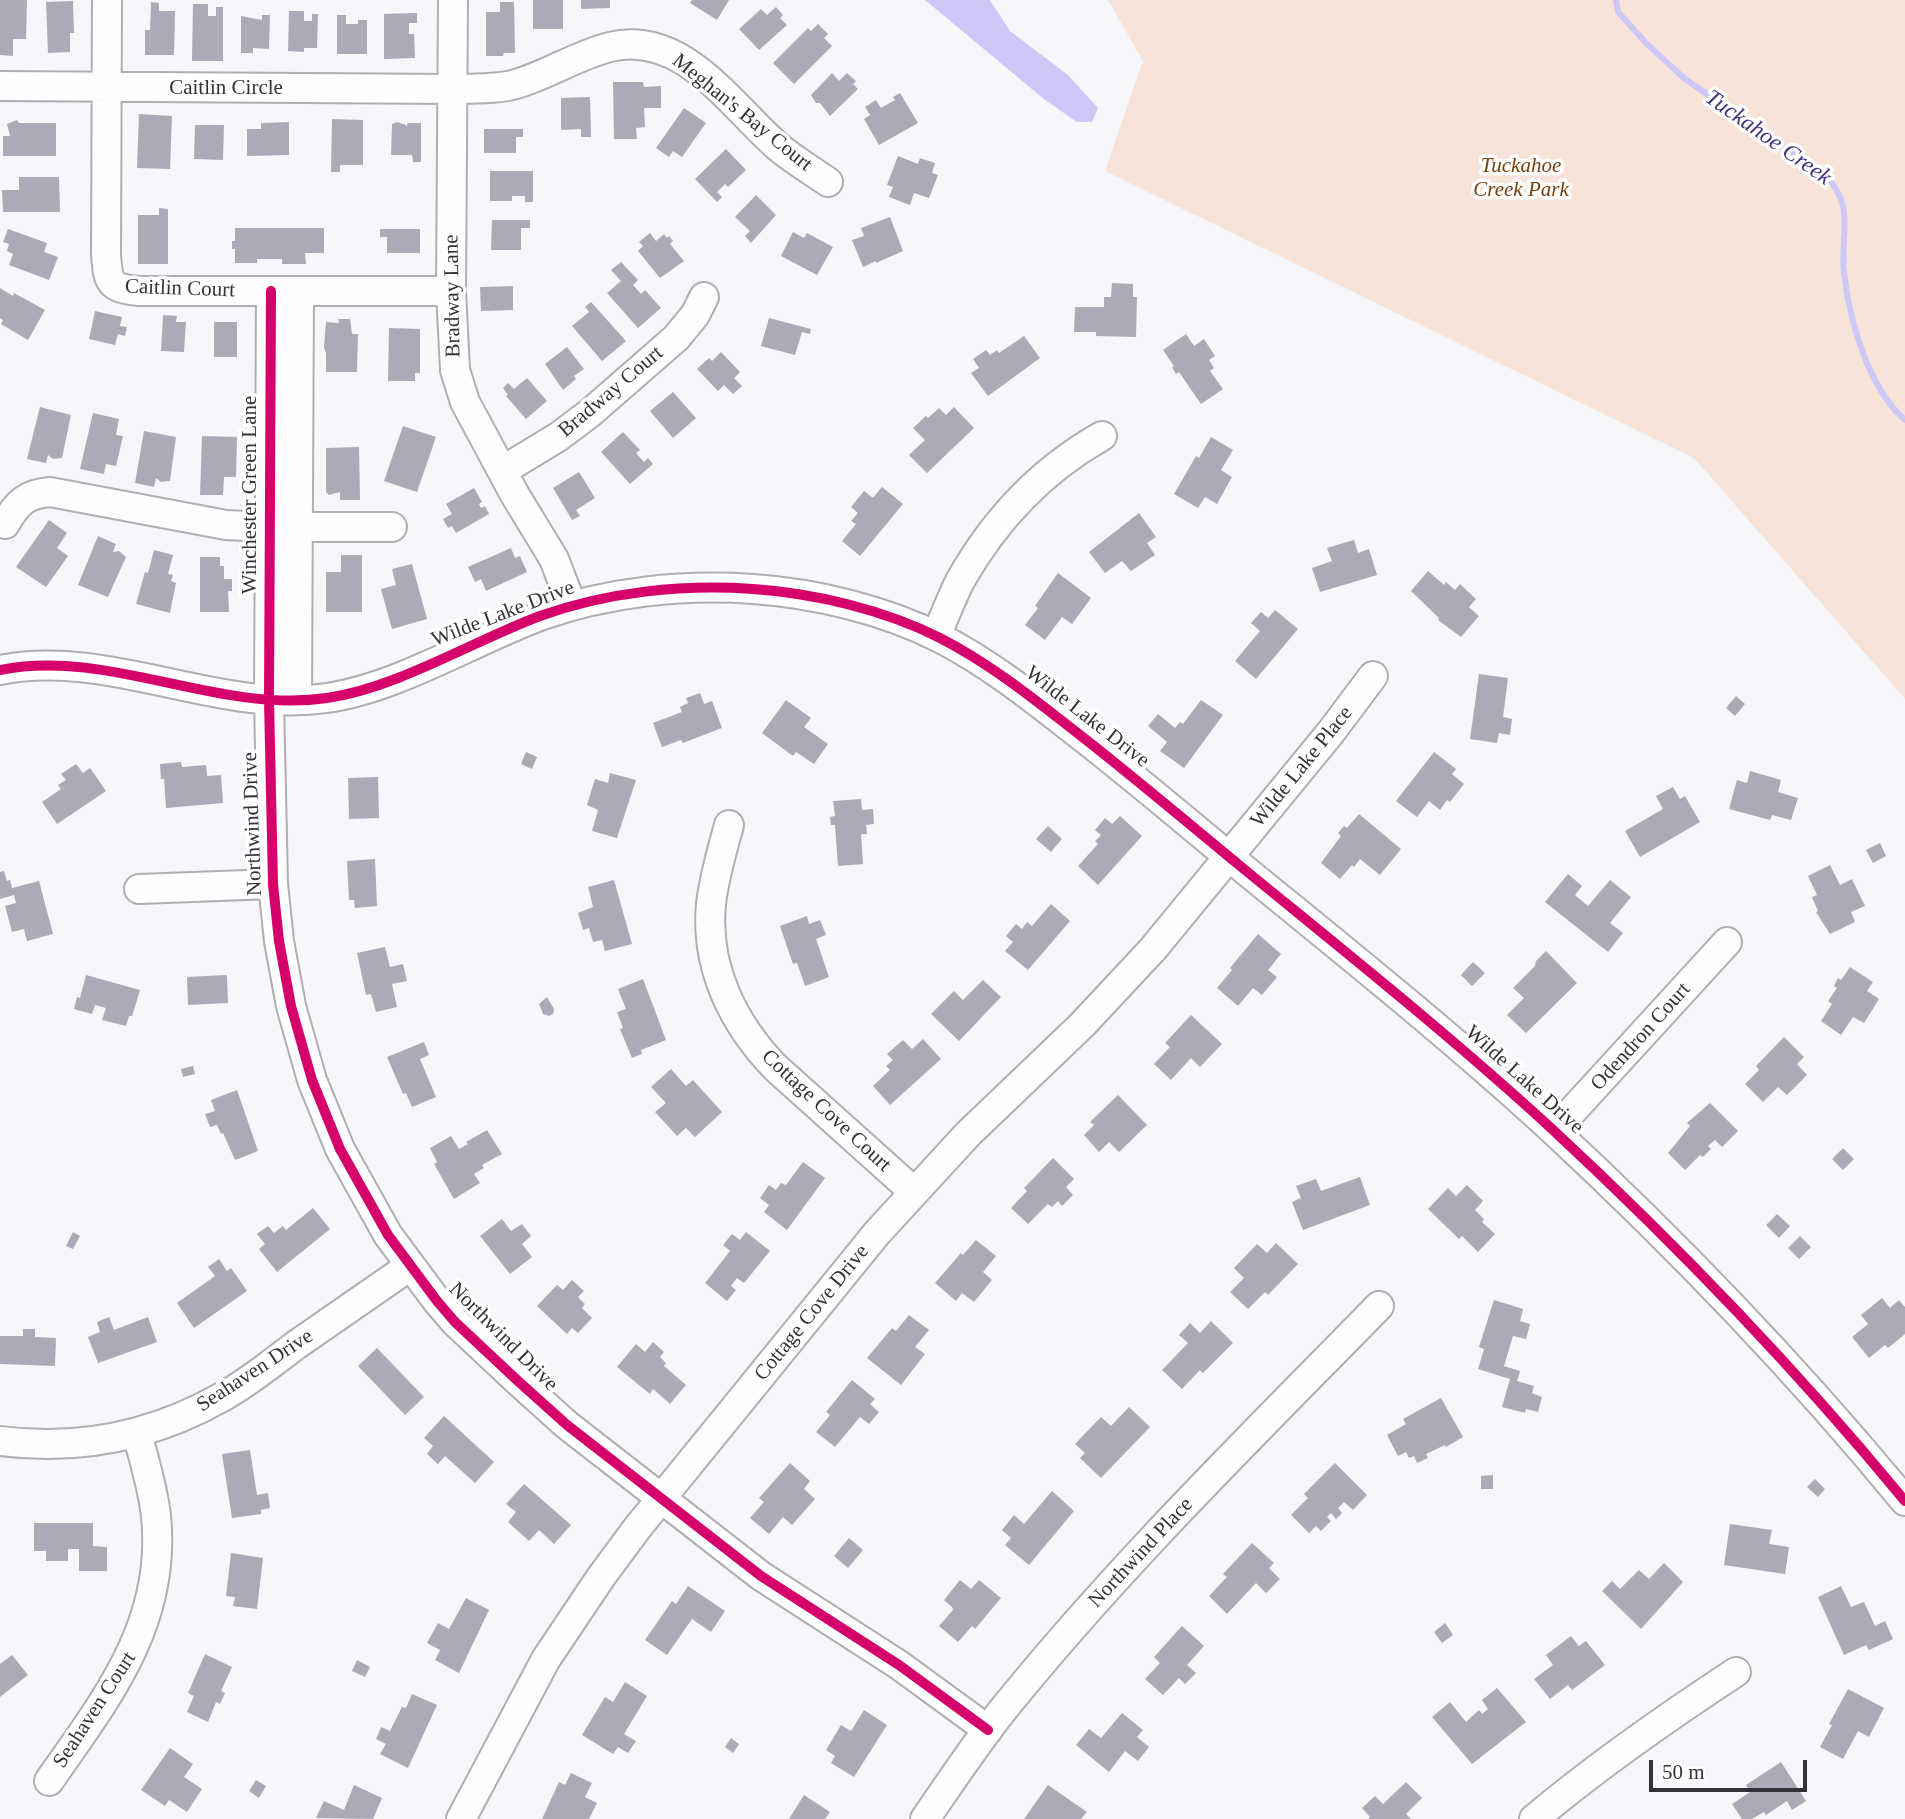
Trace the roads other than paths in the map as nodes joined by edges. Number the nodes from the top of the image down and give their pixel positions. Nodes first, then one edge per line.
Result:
1 (107, 0) edge
2 (453, 0) edge
3 (0, 86) edge
4 (107, 88) junction
5 (452, 89) junction
6 (828, 182) dead end
7 (271, 291) junction
8 (299, 291) junction
9 (451, 291) junction
10 (704, 298) dead end
11 (1102, 436) dead end
12 (502, 471) junction
13 (5, 524) dead end
14 (269, 527) junction
15 (298, 527) junction
16 (392, 527) dead end
17 (572, 606) junction
18 (936, 636) junction
19 (0, 670) edge
20 (1373, 676) dead end
21 (297, 699) junction
22 (269, 700) junction
23 (729, 825) dead end
24 (1229, 857) junction
25 (273, 884) junction
26 (139, 889) dead end
27 (1727, 942) dead end
28 (1554, 1131) junction
29 (913, 1191) junction
30 (410, 1266) junction
31 (1379, 1306) dead end
32 (137, 1433) junction
33 (0, 1441) edge
34 (1900, 1486) edge
35 (661, 1500) junction
36 (1735, 1672) dead end
37 (988, 1730) junction
38 (49, 1781) dead end
39 (461, 1819) edge
40 (925, 1819) edge
41 (1534, 1819) edge

1 - 4 street, Caitlin Court
2 - 5 street, Bradway Lane
3 - 4 street, Caitlin Circle
4 - 5 street, Caitlin Circle
4 - 7 street, Caitlin Court
5 - 6 street, Meghan's Bay Court
5 - 9 street, Bradway Lane
7 - 8 street, Caitlin Court
7 - 14 street, Winchester Green Lane
8 - 9 street, Caitlin Court
8 - 15 street
9 - 12 street, Bradway Lane
10 - 12 street, Bradway Court
11 - 18 street
12 - 17 street, Bradway Lane
13 - 14 street
14 - 15 street
14 - 22 street, Winchester Green Lane
15 - 16 street
15 - 21 street
17 - 18 street, Wilde Lake Drive
17 - 21 street, Wilde Lake Drive
18 - 24 street, Wilde Lake Drive
19 - 22 street, Wilde Lake Drive
20 - 24 street, Wilde Lake Place
21 - 22 street, Wilde Lake Drive
22 - 25 street, Northwind Drive
23 - 29 street, Cottage Cove Court
24 - 28 street, Wilde Lake Drive
24 - 29 street, Cottage Cove Drive
25 - 26 street
25 - 30 street, Northwind Drive
27 - 28 street, Odendron Court
28 - 34 street, Wilde Lake Drive
29 - 35 street, Cottage Cove Drive
30 - 32 street, Seahaven Drive
30 - 35 street, Northwind Drive
31 - 37 street, Northwind Place
32 - 33 street, Seahaven Drive
32 - 38 street, Seahaven Court
35 - 37 street, Northwind Drive
35 - 39 street, Cottage Cove Drive
36 - 41 street
37 - 40 street, Northwind Place

